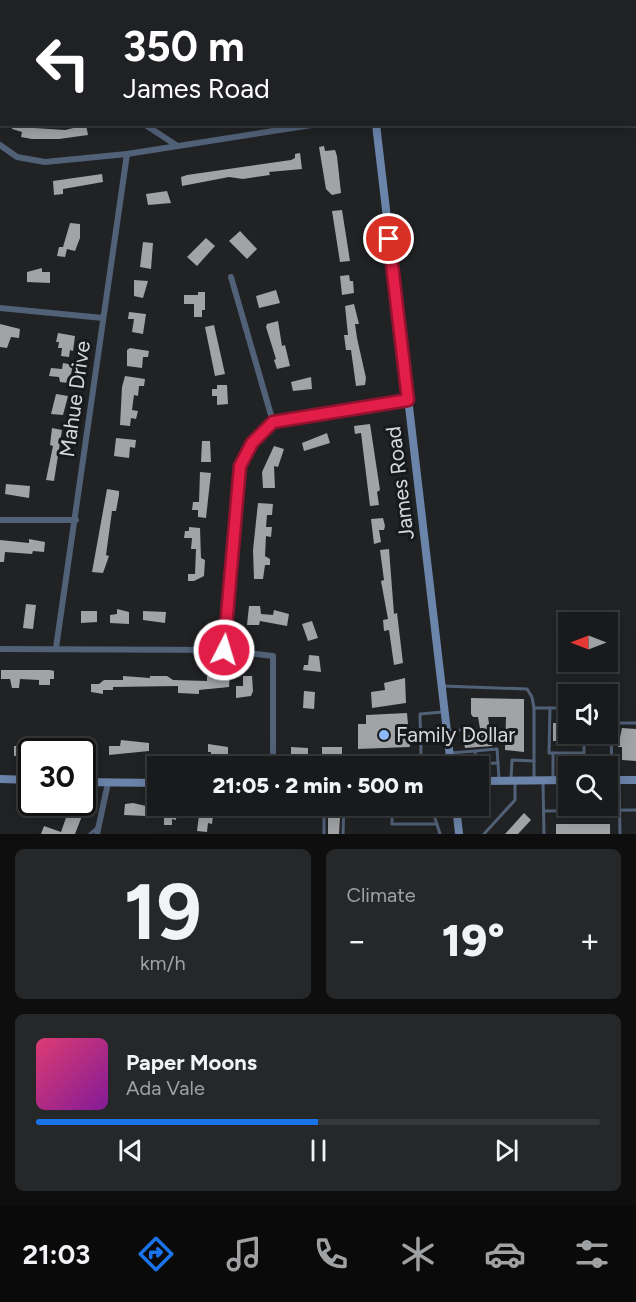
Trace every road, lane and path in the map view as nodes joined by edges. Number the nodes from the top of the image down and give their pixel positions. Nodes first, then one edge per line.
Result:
1 (147, 126) edge
2 (305, 126) edge
3 (376, 126) edge
4 (0, 145) edge
5 (176, 146) junction
6 (127, 153) junction
7 (231, 278) dead end
8 (0, 308) edge
9 (103, 318) junction
10 (408, 400) junction
11 (273, 422) junction
12 (0, 519) edge
13 (76, 520) junction
14 (56, 648) junction
15 (0, 649) edge
16 (224, 650) junction
17 (442, 686) junction
18 (534, 708) junction
19 (550, 708) junction
20 (558, 708) edge
21 (445, 712) junction
22 (636, 723) edge
23 (465, 730) junction
24 (447, 731) junction
25 (466, 736) dead end
26 (476, 739) dead end
27 (584, 744) edge
28 (477, 750) junction
29 (450, 753) junction
30 (553, 753) junction
31 (273, 756) edge
32 (410, 756) edge
33 (450, 756) edge
34 (477, 756) edge
35 (612, 756) edge
36 (534, 760) junction
37 (498, 763) junction
38 (489, 764) edge
39 (0, 779) edge
40 (18, 780) edge
41 (558, 780) edge
42 (618, 780) edge
43 (636, 780) edge
44 (489, 781) edge
45 (500, 781) junction
46 (513, 781) junction
47 (543, 781) junction
48 (96, 783) edge
49 (108, 783) junction
50 (147, 783) edge
51 (618, 801) edge
52 (620, 810) junction
53 (636, 810) edge
54 (544, 811) junction
55 (324, 816) edge
56 (344, 816) edge
57 (391, 816) edge
58 (434, 816) edge
59 (457, 816) edge
60 (398, 817) dead end
61 (406, 817) dead end
62 (414, 817) dead end
63 (422, 817) dead end
64 (437, 824) junction
65 (399, 825) junction
66 (406, 825) junction
67 (414, 825) junction
68 (422, 825) junction
69 (99, 826) junction
70 (90, 834) edge
71 (97, 834) edge
72 (324, 834) edge
73 (343, 834) edge
74 (440, 834) edge
75 (459, 834) edge
76 (484, 834) edge
77 (544, 834) edge
78 (620, 834) edge

1 - 5 street
2 - 5 street
3 - 10 main road, James Road
4 - 6 street
5 - 6 street
6 - 9 street, Mahue Drive
7 - 11 street
8 - 9 street
9 - 13 street, Mahue Drive
10 - 11 street
10 - 17 main road, James Road
11 - 16 street
12 - 13 street
13 - 14 street, Mahue Drive
14 - 15 street
14 - 16 street
16 - 31 street
17 - 18 lane
17 - 21 main road, James Road
18 - 19 lane
18 - 36 lane
19 - 20 lane
19 - 30 lane
21 - 24 main road, James Road
21 - 32 lane
22 - 35 lane
23 - 24 lane
23 - 25 lane
23 - 26 lane
24 - 29 main road, James Road
27 - 30 lane
28 - 29 lane
28 - 34 lane
28 - 37 lane
29 - 33 main road, James Road
30 - 47 lane
36 - 46 lane
36 - 47 lane
37 - 38 lane
37 - 45 lane
39 - 40 main road
41 - 47 main road
42 - 43 main road
44 - 45 main road
45 - 46 main road
46 - 47 main road
46 - 76 lane
47 - 54 lane
48 - 49 main road
49 - 50 main road
49 - 69 street
51 - 52 lane
52 - 53 lane
52 - 54 lane
52 - 78 lane
54 - 77 lane
55 - 72 lane
56 - 73 lane
57 - 65 lane
58 - 64 lane
59 - 75 main road
60 - 65 lane
61 - 66 lane
62 - 67 lane
63 - 68 lane
64 - 68 lane
64 - 74 lane
65 - 66 lane
66 - 67 lane
67 - 68 lane
69 - 70 lane
69 - 71 street

